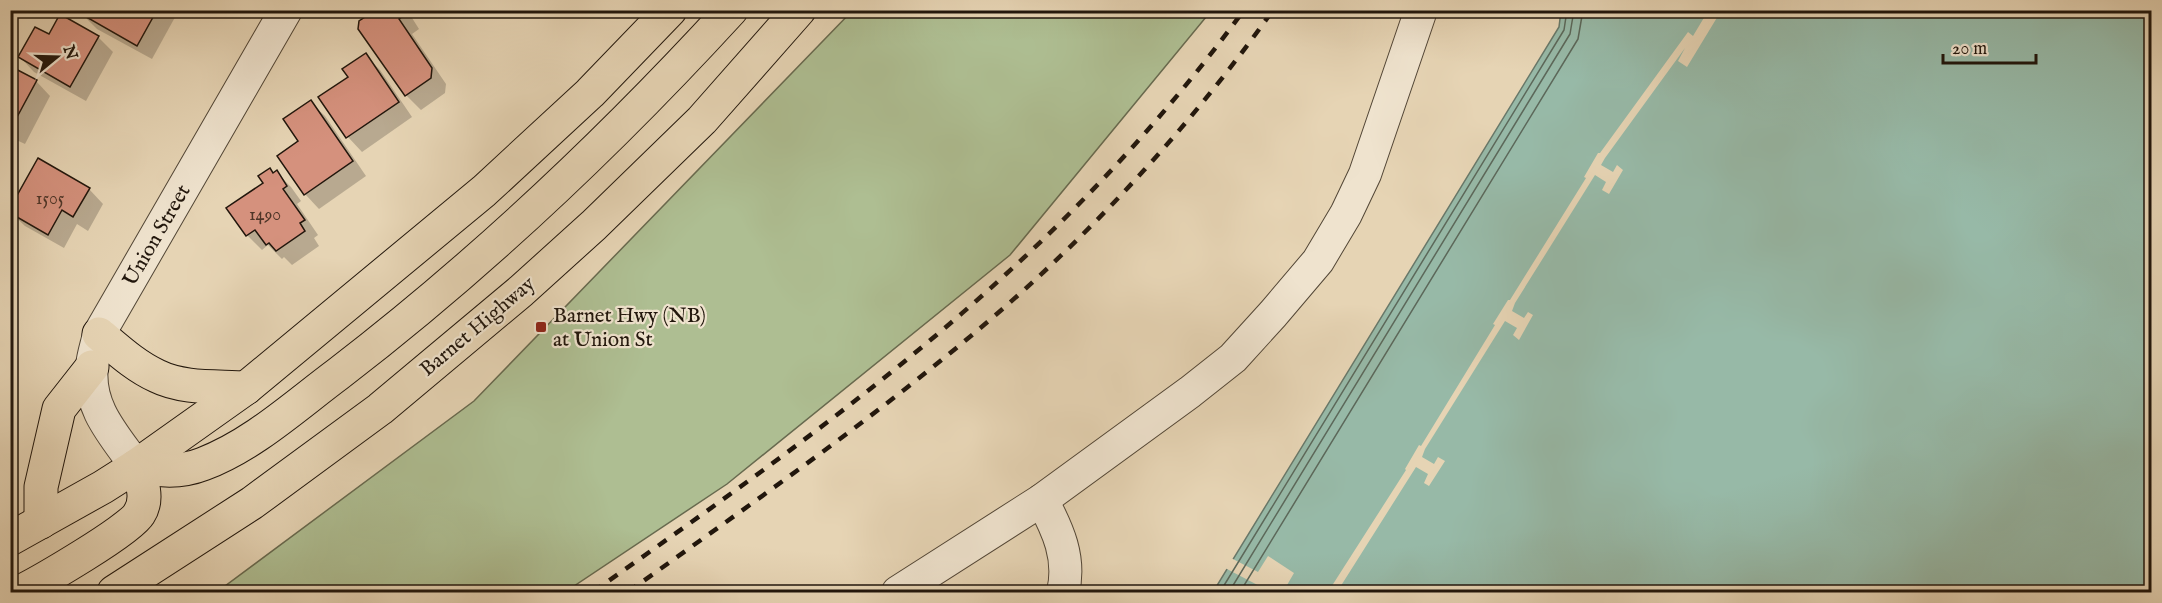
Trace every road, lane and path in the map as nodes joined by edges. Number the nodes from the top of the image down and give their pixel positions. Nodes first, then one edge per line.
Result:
1 (286, 10) edge
2 (670, 10) edge
3 (731, 10) edge
4 (799, 10) edge
5 (1421, 10) edge
6 (99, 334) junction
7 (92, 367) junction
8 (246, 388) junction
9 (136, 466) junction
10 (1042, 500) junction
11 (41, 522) junction
12 (10, 539) edge
13 (20, 592) edge
14 (114, 592) edge
15 (898, 592) edge
16 (1063, 592) edge

1 - 6 street, Union Street
2 - 8 main road
3 - 9 main road
4 - 14 main road, Barnet Highway
5 - 10 street
6 - 7 street, Union Street
6 - 8 main road
7 - 9 street, Union Street
7 - 11 main road
8 - 9 main road
9 - 11 main road
9 - 13 main road
10 - 15 street
10 - 16 street
11 - 12 main road

